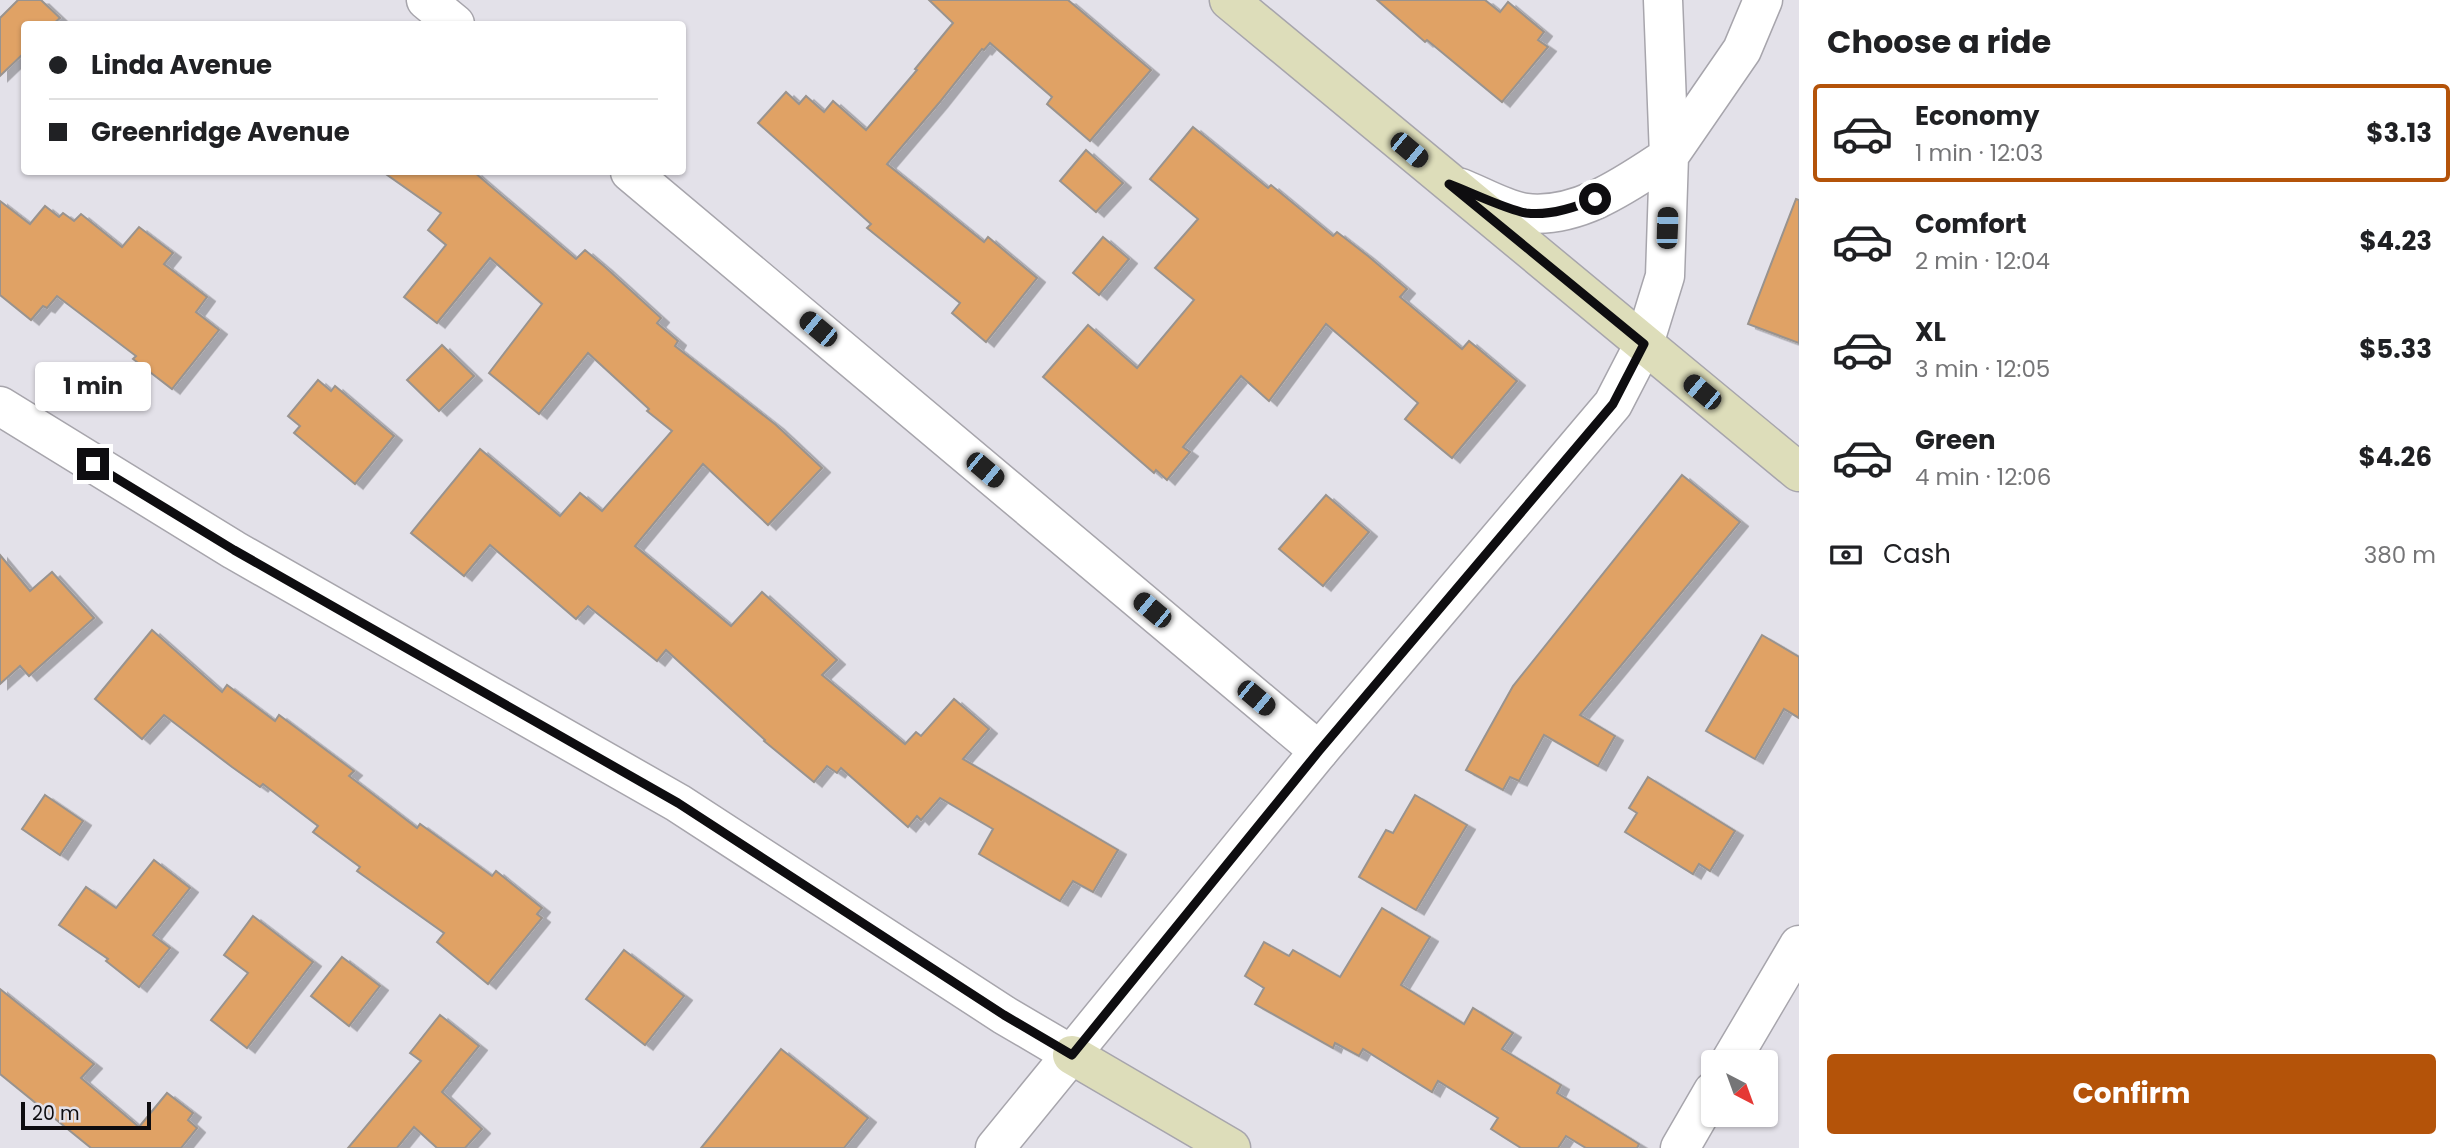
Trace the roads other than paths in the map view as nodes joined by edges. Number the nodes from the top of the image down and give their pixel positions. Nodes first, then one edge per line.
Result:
1 (426, 0) edge
2 (1229, 0) edge
3 (1663, 0) edge
4 (1763, 0) edge
5 (452, 21) edge
6 (1670, 156) junction
7 (634, 175) edge
8 (1449, 184) junction
9 (1644, 344) junction
10 (0, 406) edge
11 (1799, 472) edge
12 (1319, 751) junction
13 (1799, 945) edge
14 (1737, 1050) edge
15 (1072, 1055) junction
16 (1701, 1112) edge
17 (995, 1148) edge
18 (1231, 1148) edge
19 (1680, 1148) edge

1 - 5 street
2 - 8 street
3 - 6 street
4 - 6 street
6 - 8 street
6 - 9 street
7 - 12 street
8 - 9 street
9 - 11 street
9 - 12 street
10 - 15 street
12 - 15 street
13 - 14 street
15 - 17 street
15 - 18 street
16 - 19 street

